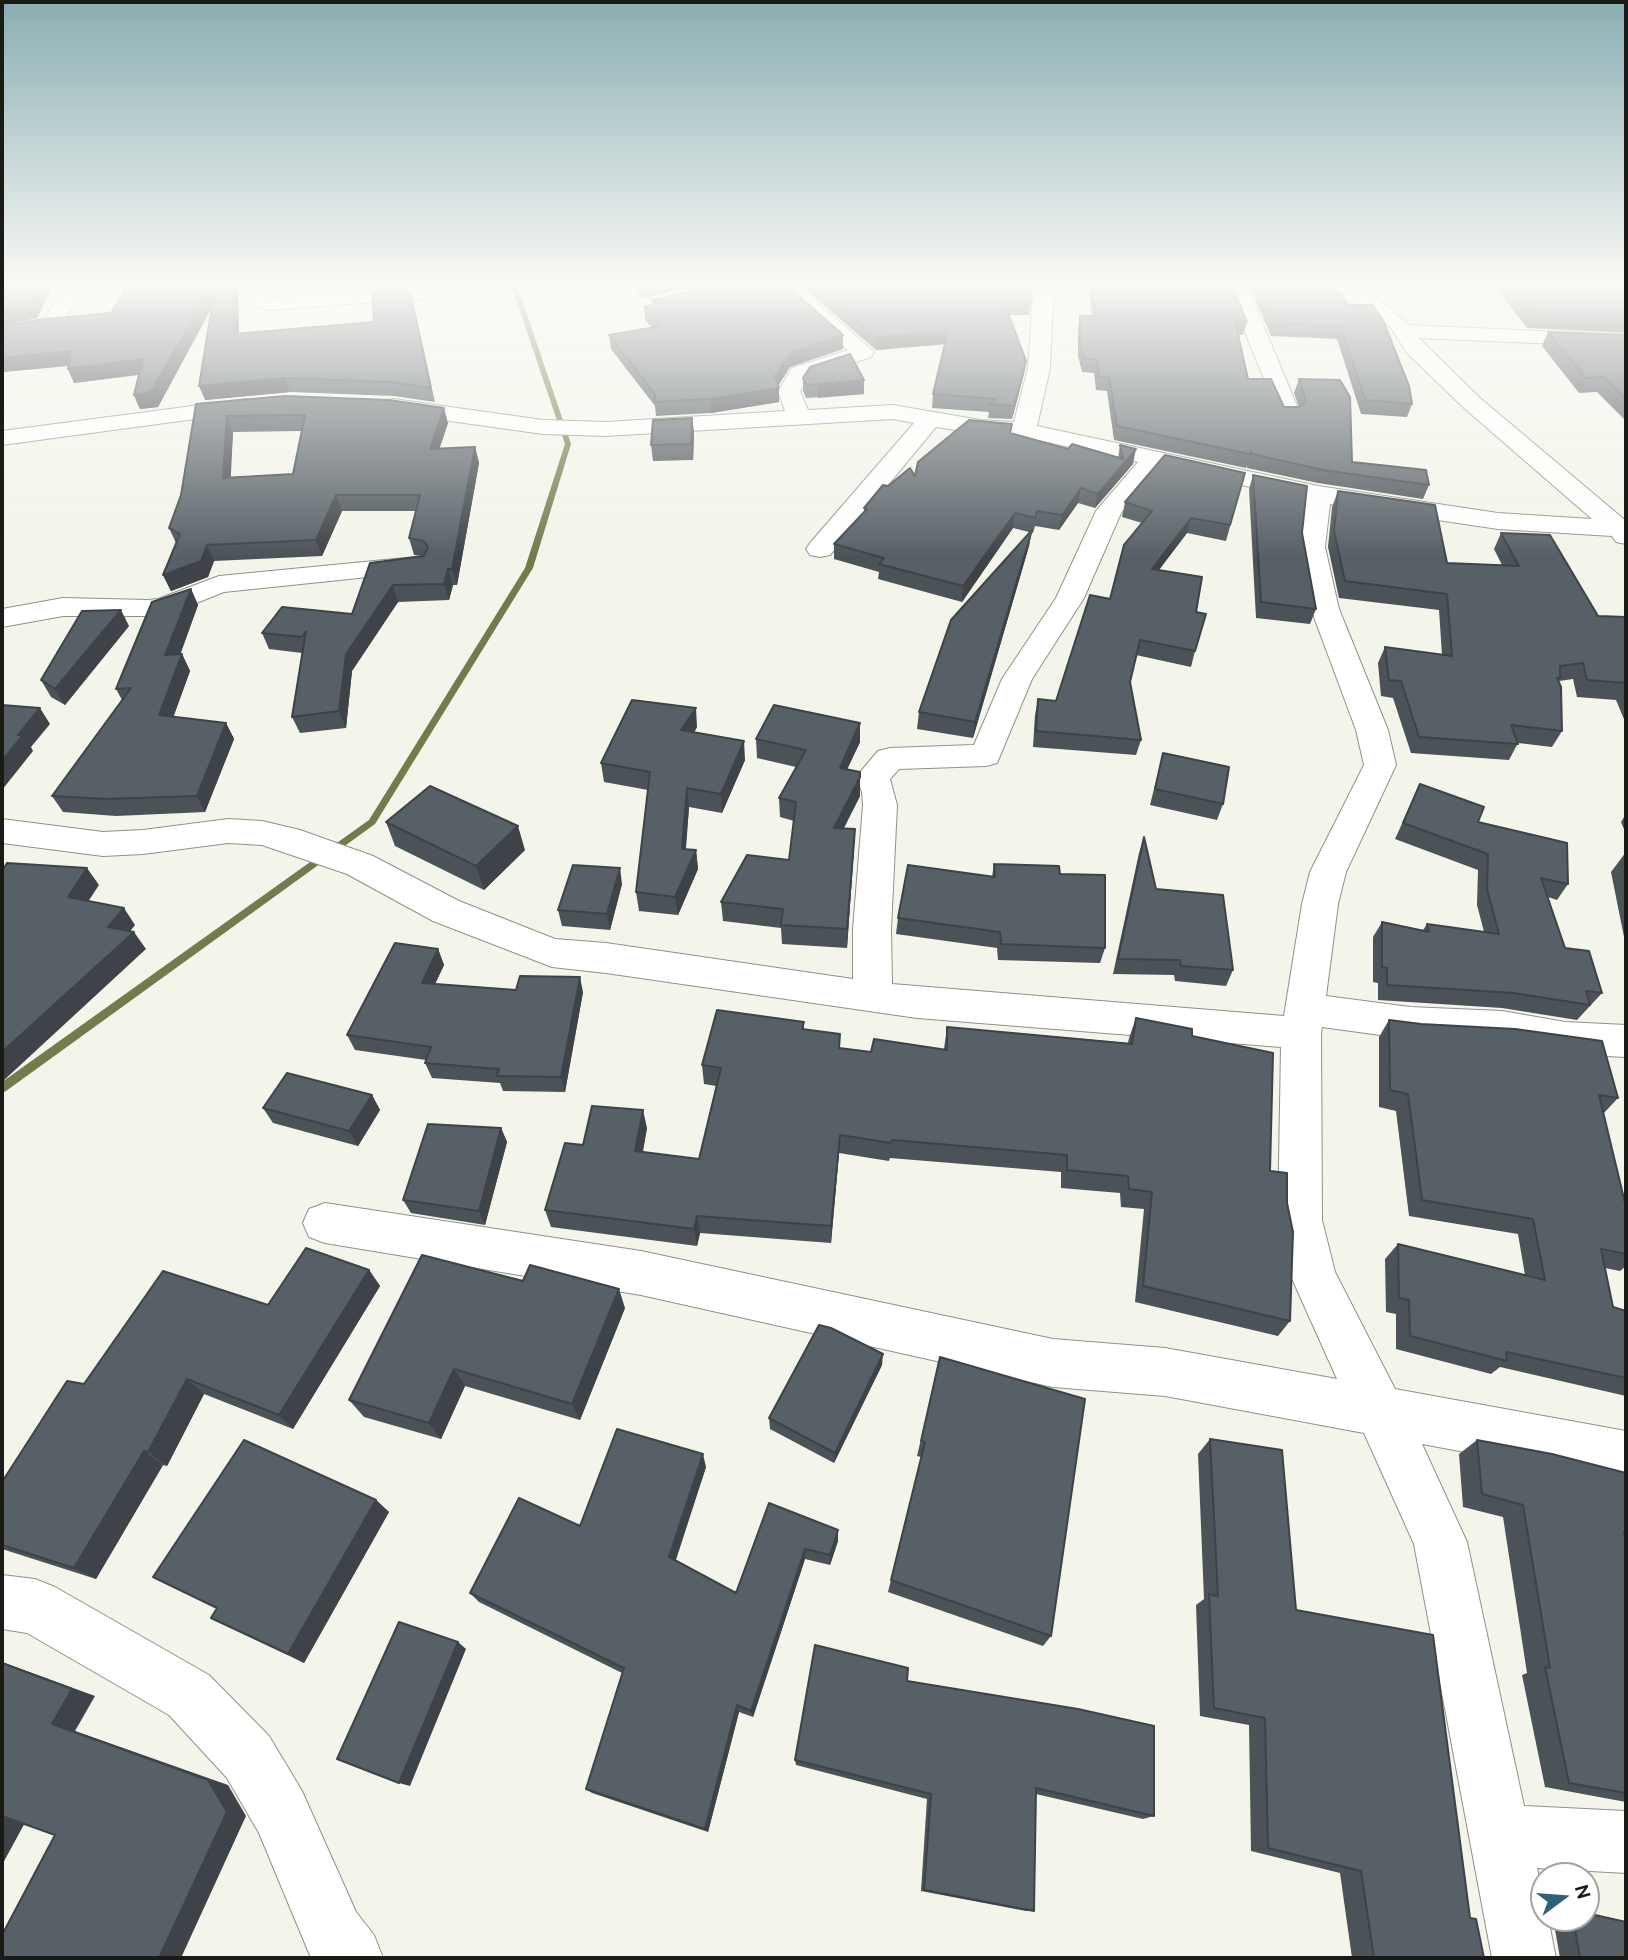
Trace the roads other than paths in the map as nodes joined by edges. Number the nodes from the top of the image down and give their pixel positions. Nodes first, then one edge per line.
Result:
1 (800, 373) edge
2 (1038, 373) edge
3 (1272, 373) edge
4 (1441, 373) edge
5 (266, 405) edge
6 (369, 405) edge
7 (1289, 413) edge
8 (799, 416) junction
9 (931, 418) junction
10 (1024, 430) junction
11 (2, 438) edge
12 (1155, 458) junction
13 (1318, 494) junction
14 (1625, 532) edge
15 (820, 549) dead end
16 (416, 565) edge
17 (2, 618) edge
18 (2, 831) edge
19 (873, 997) junction
20 (1302, 1021) junction
21 (1626, 1041) edge
22 (325, 1223) dead end
23 (1378, 1409) junction
24 (1626, 1456) edge
25 (2, 1602) edge
26 (1499, 1836) junction
27 (1626, 1842) edge
28 (351, 1958) edge
29 (1524, 1958) edge

1 - 8 street
2 - 10 street
3 - 7 street
4 - 14 street
5 - 11 street
6 - 8 street
8 - 9 street
9 - 10 street
9 - 15 street
10 - 12 street
12 - 13 street
12 - 19 street
13 - 14 street
13 - 20 street
16 - 17 street
18 - 19 street
19 - 20 street
20 - 21 street
20 - 23 street
22 - 23 street
23 - 24 street
23 - 26 street
25 - 28 street
26 - 27 street
26 - 29 street

